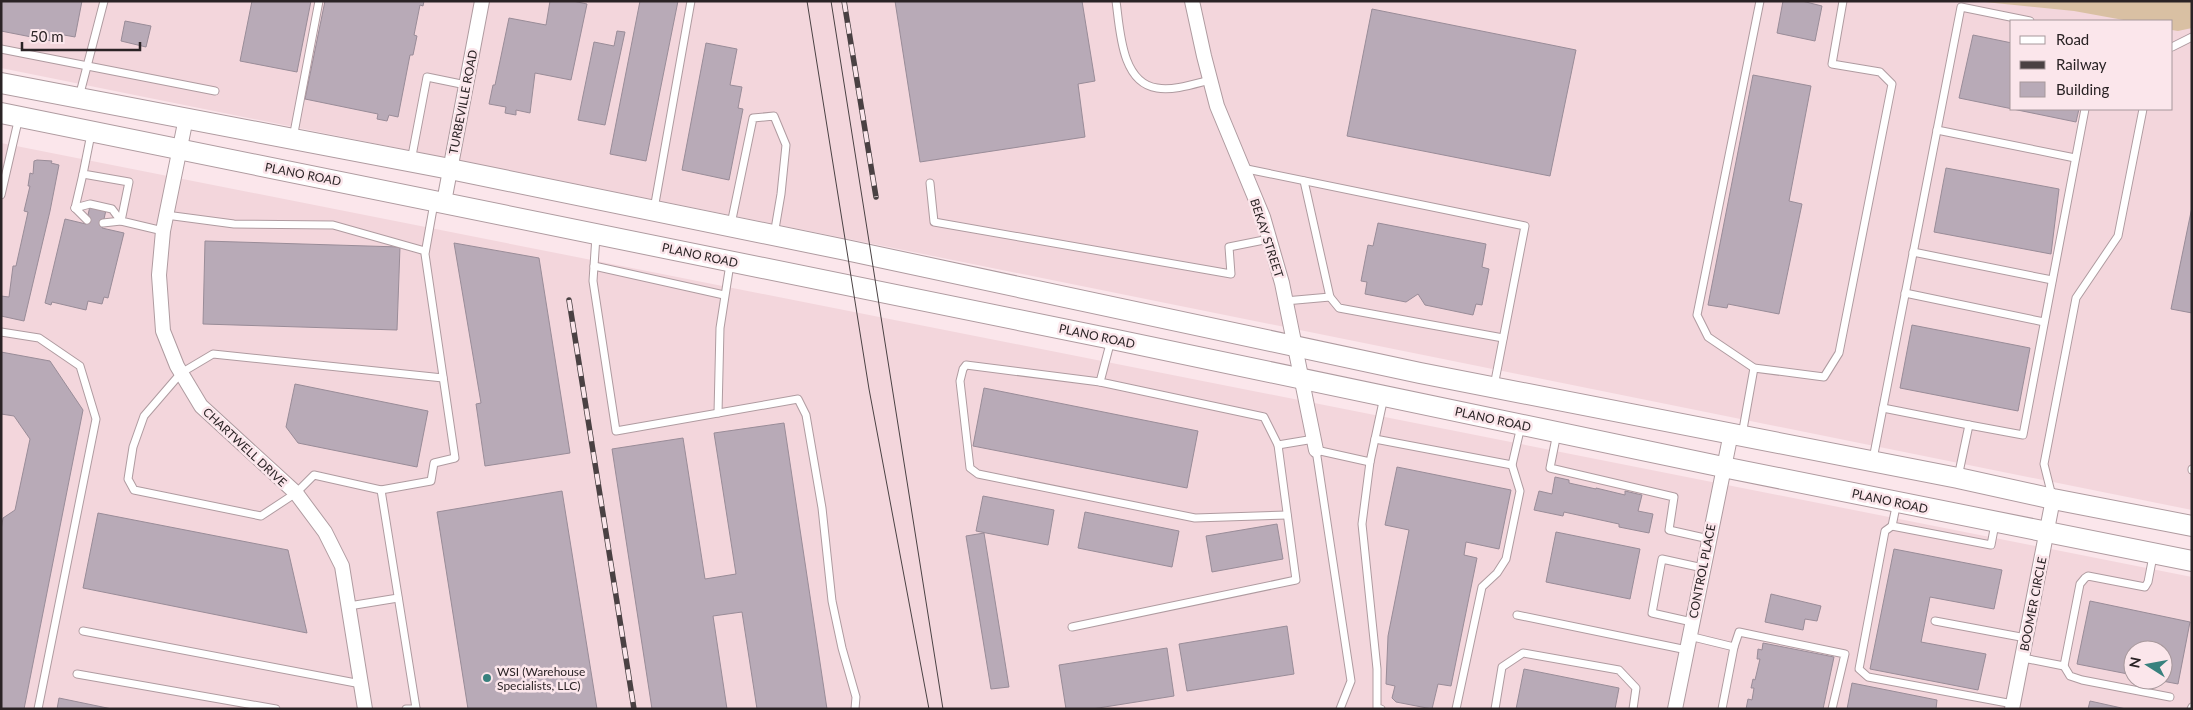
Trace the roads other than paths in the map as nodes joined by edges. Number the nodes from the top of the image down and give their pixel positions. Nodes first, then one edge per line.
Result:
1 (104, 1) edge
2 (319, 1) edge
3 (482, 1) edge
4 (690, 1) edge
5 (1116, 1) edge
6 (1192, 1) edge
7 (1760, 1) edge
8 (1843, 1) edge
9 (2025, 20) edge
10 (2192, 37) edge
11 (2173, 46) edge
12 (1, 49) edge
13 (86, 66) junction
14 (1210, 80) junction
15 (1, 83) edge
16 (466, 85) junction
17 (215, 91) dead end
18 (78, 98) junction
19 (2085, 110) edge
20 (2143, 110) edge
21 (10, 115) edge
22 (186, 118) junction
23 (1937, 130) junction
24 (92, 131) junction
25 (292, 139) junction
26 (179, 150) junction
27 (2075, 158) junction
28 (411, 162) junction
29 (1242, 168) junction
30 (450, 169) junction
31 (83, 174) junction
32 (1304, 181) junction
33 (930, 183) dead end
34 (1, 195) edge
35 (439, 201) junction
36 (75, 208) junction
37 (654, 212) junction
38 (165, 216) junction
39 (87, 220) dead end
40 (121, 221) junction
41 (103, 223) dead end
42 (730, 227) junction
43 (163, 231) junction
44 (596, 233) junction
45 (774, 235) junction
46 (1269, 239) junction
47 (425, 250) junction
48 (1913, 252) junction
49 (730, 261) junction
50 (594, 266) junction
51 (2052, 280) junction
52 (1905, 293) junction
53 (724, 295) junction
54 (1330, 297) junction
55 (1286, 301) junction
56 (2044, 322) junction
57 (1, 332) edge
58 (1504, 338) junction
59 (1112, 339) junction
60 (1294, 346) junction
61 (1754, 368) junction
62 (181, 372) junction
63 (443, 378) junction
64 (1302, 379) junction
65 (1100, 382) junction
66 (1494, 388) junction
67 (1384, 396) junction
68 (1883, 408) junction
69 (718, 413) junction
70 (1521, 425) junction
71 (1969, 426) junction
72 (1557, 432) junction
73 (1736, 434) junction
74 (1375, 439) junction
75 (1278, 445) junction
76 (1315, 445) junction
77 (1370, 462) junction
78 (1872, 462) junction
79 (1512, 465) junction
80 (1722, 467) junction
81 (1958, 478) junction
82 (382, 490) junction
83 (296, 493) junction
84 (2053, 499) junction
85 (1897, 502) junction
86 (1288, 515) junction
87 (1995, 522) junction
88 (1892, 526) junction
89 (2192, 526) edge
90 (2048, 533) junction
91 (1709, 539) junction
92 (2154, 553) junction
93 (2192, 560) edge
94 (1703, 568) junction
95 (398, 598) junction
96 (349, 606) junction
97 (1517, 615) dead end
98 (1935, 621) dead end
99 (1692, 622) junction
100 (1072, 627) dead end
101 (83, 631) dead end
102 (2026, 638) junction
103 (1688, 643) junction
104 (1734, 647) junction
105 (2023, 658) junction
106 (2064, 666) junction
107 (77, 674) dead end
108 (361, 684) junction
109 (2170, 697) dead end
110 (2013, 707) edge
111 (416, 708) edge
112 (38, 709) edge
113 (276, 709) edge
114 (365, 709) edge
115 (406, 709) edge
116 (855, 709) edge
117 (1340, 709) edge
118 (1381, 709) edge
119 (1456, 709) edge
120 (1495, 709) edge
121 (1633, 709) edge
122 (1675, 709) edge
123 (1722, 709) edge
124 (1832, 709) edge

1 - 13 lane
2 - 25 lane
3 - 16 street, TURBEVILLE ROAD
4 - 37 lane
5 - 14 lane
6 - 14 street, BEKAY STREET
7 - 61 lane
8 - 61 lane
9 - 23 lane
10 - 11 lane
12 - 13 lane
13 - 17 lane
13 - 18 lane
14 - 29 street, BEKAY STREET
15 - 18 main road
16 - 28 lane
16 - 30 street, TURBEVILLE ROAD
18 - 22 main road
19 - 27 lane
20 - 84 lane
21 - 24 main road, PLANO ROAD
21 - 34 lane
22 - 25 main road
22 - 26 street, CHARTWELL DRIVE
23 - 27 lane
23 - 48 lane
24 - 26 main road, PLANO ROAD
24 - 31 lane
25 - 28 main road
26 - 35 main road, PLANO ROAD
26 - 38 street, CHARTWELL DRIVE
27 - 51 lane
28 - 30 main road
29 - 32 lane
29 - 46 street, BEKAY STREET
30 - 35 street, TURBEVILLE ROAD
30 - 37 main road
31 - 36 lane
31 - 40 lane
32 - 54 lane
32 - 58 lane
33 - 46 lane
35 - 44 main road, PLANO ROAD
35 - 47 lane
36 - 39 lane
36 - 40 lane
37 - 42 main road
38 - 43 street, CHARTWELL DRIVE
38 - 47 lane
40 - 41 lane
40 - 43 lane
42 - 45 main road
42 - 45 lane
43 - 62 street, CHARTWELL DRIVE
44 - 49 main road, PLANO ROAD
44 - 50 lane
45 - 60 main road
46 - 55 street, BEKAY STREET
47 - 63 lane
48 - 51 lane
48 - 52 lane
49 - 53 lane
49 - 59 main road, PLANO ROAD
50 - 53 lane
50 - 69 lane
51 - 56 lane
52 - 56 lane
52 - 68 lane
53 - 69 lane
54 - 55 lane
54 - 58 lane
55 - 60 street, BEKAY STREET
56 - 71 lane
57 - 112 lane
58 - 66 lane
59 - 64 main road, PLANO ROAD
59 - 65 lane
60 - 64 street, BEKAY STREET
60 - 66 main road
61 - 73 lane
62 - 63 lane
62 - 83 street, CHARTWELL DRIVE
62 - 83 lane
63 - 82 lane
64 - 67 main road, PLANO ROAD
64 - 76 street, BEKAY STREET
65 - 75 lane
65 - 86 lane
66 - 73 main road
67 - 70 main road, PLANO ROAD
67 - 74 lane
68 - 71 lane
68 - 78 lane
69 - 116 lane
70 - 72 main road, PLANO ROAD
70 - 79 lane
71 - 81 lane
72 - 80 main road, PLANO ROAD
72 - 91 lane
73 - 78 main road
73 - 80 street, CONTROL PLACE
74 - 77 lane
74 - 79 lane
75 - 76 lane
75 - 86 lane
76 - 77 lane
76 - 117 lane
77 - 118 lane
78 - 81 main road
79 - 119 lane
80 - 85 main road, PLANO ROAD
80 - 91 street, CONTROL PLACE
81 - 84 main road
82 - 83 lane
82 - 95 lane
83 - 96 street, CHARTWELL DRIVE
84 - 89 main road
84 - 90 street, BOOMER CIRCLE
85 - 87 main road, PLANO ROAD
85 - 88 lane
86 - 100 lane
87 - 88 lane
87 - 90 main road, PLANO ROAD
88 - 110 lane
90 - 92 main road, PLANO ROAD
90 - 102 street, BOOMER CIRCLE
91 - 94 street, CONTROL PLACE
92 - 93 main road, PLANO ROAD
92 - 106 lane
94 - 99 street, CONTROL PLACE
94 - 99 lane
95 - 96 lane
95 - 111 lane
96 - 108 street, CHARTWELL DRIVE
97 - 103 lane
98 - 102 lane
99 - 103 street, CONTROL PLACE
101 - 108 lane
102 - 105 street, BOOMER CIRCLE
103 - 104 lane
103 - 122 street, CONTROL PLACE
104 - 123 lane
104 - 124 lane
105 - 106 lane
105 - 110 street, BOOMER CIRCLE
106 - 109 lane
107 - 113 lane
108 - 114 street, CHARTWELL DRIVE
111 - 115 lane
120 - 121 lane

